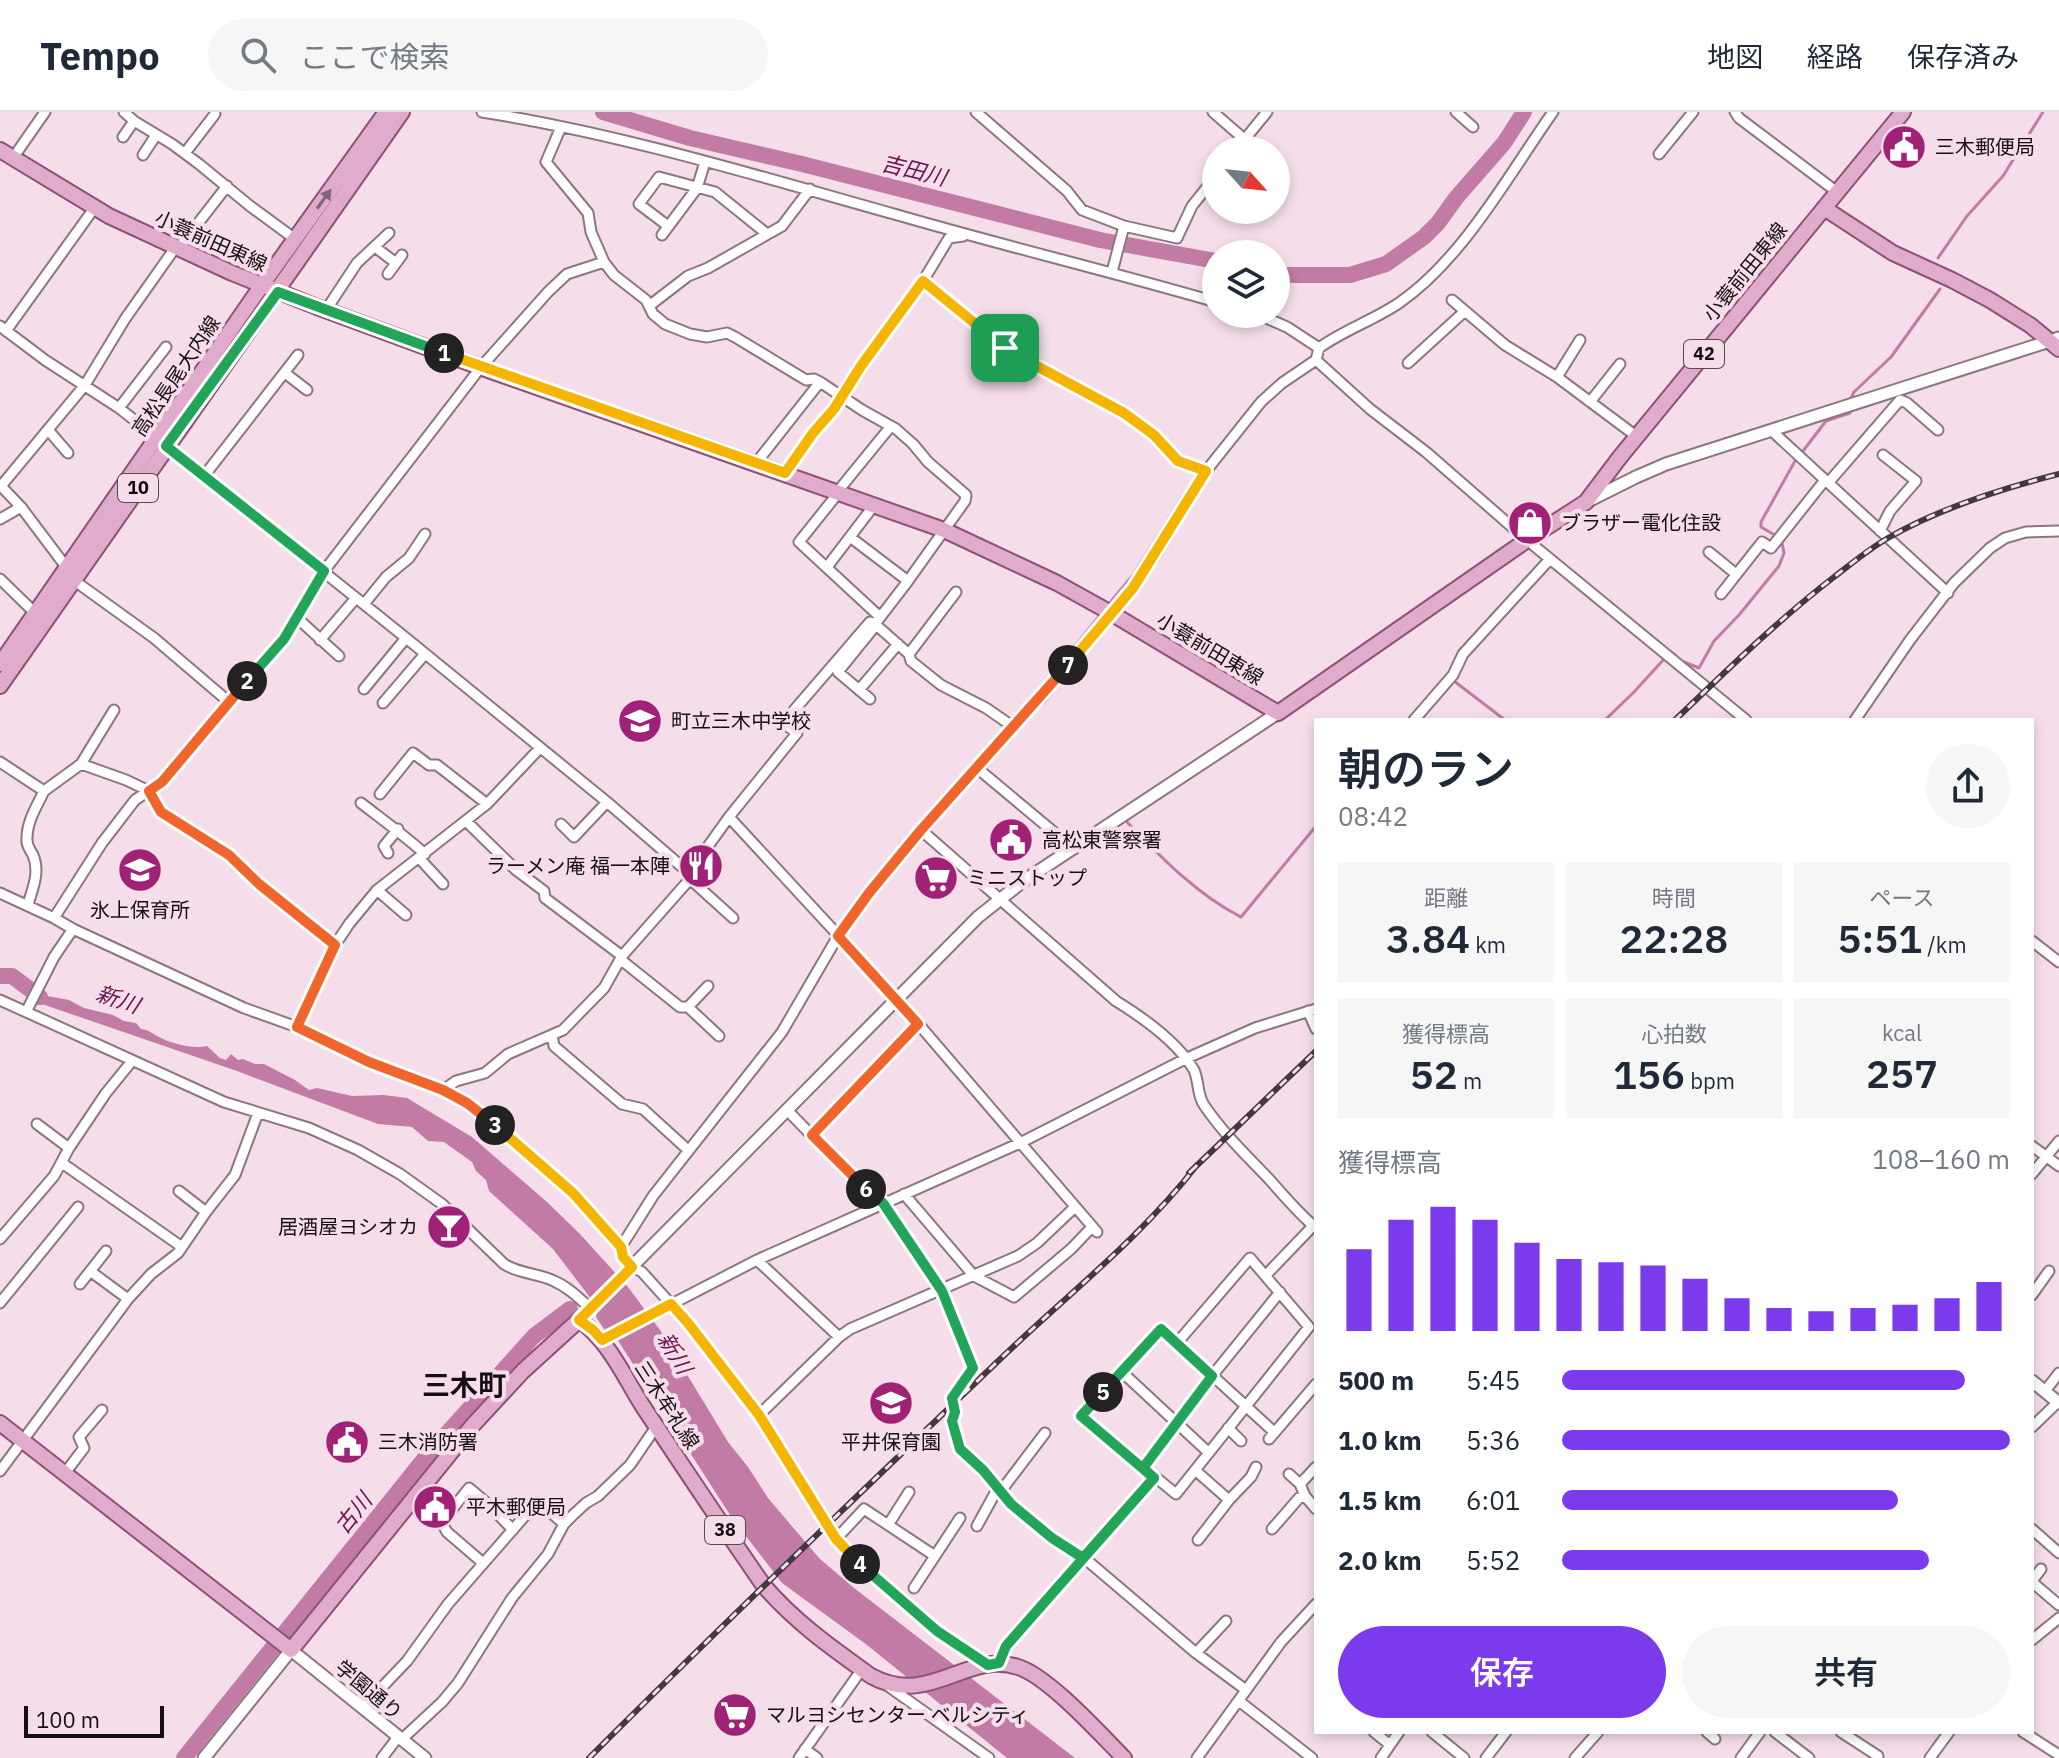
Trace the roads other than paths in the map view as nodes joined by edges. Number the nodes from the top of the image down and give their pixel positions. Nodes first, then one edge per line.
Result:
1 (45, 112) edge
2 (124, 112) edge
3 (386, 112) edge
4 (402, 112) edge
5 (482, 112) edge
6 (976, 112) edge
7 (1213, 112) edge
8 (1267, 112) edge
9 (1456, 112) edge
10 (1553, 112) edge
11 (1693, 112) edge
12 (1735, 112) edge
13 (1903, 112) edge
14 (498, 113) edge
15 (215, 114) dead end
16 (134, 121) junction
17 (561, 127) junction
18 (1473, 127) dead end
19 (156, 135) junction
20 (1241, 136) edge
21 (1247, 136) edge
22 (123, 137) dead end
23 (185, 153) junction
24 (6, 154) edge
25 (1659, 154) dead end
26 (143, 155) dead end
27 (705, 162) junction
28 (227, 186) junction
29 (697, 188) junction
30 (810, 189) junction
31 (1837, 192) junction
32 (1202, 194) edge
33 (95, 207) junction
34 (1824, 208) junction
35 (668, 226) junction
36 (1124, 226) junction
37 (389, 233) dead end
38 (767, 234) junction
39 (662, 235) dead end
40 (970, 235) junction
41 (295, 239) junction
42 (375, 247) junction
43 (177, 248) junction
44 (604, 262) junction
45 (1112, 272) junction
46 (388, 274) dead end
47 (923, 281) junction
48 (262, 285) junction
49 (278, 292) junction
50 (1202, 298) edge
51 (1452, 300) dead end
52 (649, 306) junction
53 (326, 310) junction
54 (1465, 311) junction
55 (3, 328) edge
56 (1289, 328) edge
57 (1580, 340) dead end
58 (2056, 342) edge
59 (166, 347) dead end
60 (1319, 348) junction
61 (298, 355) dead end
62 (1316, 360) junction
63 (1408, 363) dead end
64 (1620, 364) dead end
65 (481, 367) junction
66 (285, 373) junction
67 (1557, 377) junction
68 (820, 382) junction
69 (85, 385) junction
70 (307, 390) dead end
71 (1898, 395) junction
72 (842, 397) junction
73 (1590, 402) junction
74 (119, 408) junction
75 (891, 426) junction
76 (1938, 430) dead end
77 (49, 431) junction
78 (1772, 431) junction
79 (1636, 436) junction
80 (162, 442) junction
81 (68, 453) dead end
82 (1883, 455) dead end
83 (756, 463) junction
84 (1206, 471) junction
85 (785, 473) junction
86 (204, 476) junction
87 (1827, 482) junction
88 (1, 486) edge
89 (839, 491) junction
90 (1586, 502) junction
91 (875, 504) junction
92 (21, 507) junction
93 (0, 519) edge
94 (944, 530) junction
95 (1880, 531) junction
96 (2059, 531) edge
97 (425, 534) dead end
98 (850, 537) junction
99 (1527, 540) junction
100 (1709, 552) dead end
101 (1550, 559) junction
102 (827, 567) junction
103 (324, 571) junction
104 (70, 573) junction
105 (1736, 574) junction
106 (0, 579) edge
107 (908, 581) junction
108 (956, 592) dead end
109 (1948, 593) junction
110 (1721, 594) dead end
111 (360, 601) junction
112 (35, 613) junction
113 (1111, 613) junction
114 (296, 617) junction
115 (877, 622) junction
116 (406, 638) junction
117 (320, 640) junction
118 (898, 644) junction
119 (425, 654) junction
120 (909, 654) junction
121 (339, 656) dead end
122 (0, 664) edge
123 (0, 686) edge
124 (364, 689) dead end
125 (859, 690) junction
126 (870, 699) dead end
127 (229, 702) junction
128 (383, 703) dead end
129 (114, 710) dead end
130 (1278, 713) junction
131 (1416, 718) edge
132 (1744, 718) edge
133 (1856, 718) edge
134 (1012, 726) junction
135 (540, 748) junction
136 (0, 762) edge
137 (81, 764) junction
138 (977, 768) junction
139 (44, 791) junction
140 (149, 791) junction
141 (380, 794) dead end
142 (607, 802) junction
143 (361, 803) dead end
144 (487, 804) junction
145 (729, 817) junction
146 (466, 821) junction
147 (561, 824) dead end
148 (398, 829) junction
149 (921, 830) junction
150 (1074, 849) junction
151 (388, 853) dead end
152 (422, 856) junction
153 (690, 874) junction
154 (443, 884) dead end
155 (377, 890) junction
156 (0, 893) edge
157 (1001, 899) junction
158 (28, 904) junction
159 (406, 915) dead end
160 (54, 918) junction
161 (733, 918) dead end
162 (73, 929) junction
163 (838, 936) junction
164 (335, 945) junction
165 (2034, 945) edge
166 (621, 957) junction
167 (2059, 962) edge
168 (708, 986) dead end
169 (897, 999) junction
170 (0, 1000) edge
171 (688, 1007) junction
172 (1312, 1010) edge
173 (26, 1012) junction
174 (918, 1024) junction
175 (297, 1027) junction
176 (552, 1035) junction
177 (719, 1036) dead end
178 (1185, 1059) junction
179 (132, 1061) junction
180 (443, 1090) junction
181 (787, 1110) junction
182 (258, 1113) junction
183 (37, 1124) dead end
184 (812, 1135) junction
185 (2059, 1141) edge
186 (1020, 1143) junction
187 (2034, 1147) edge
188 (69, 1148) junction
189 (688, 1150) junction
190 (2047, 1156) junction
191 (62, 1163) junction
192 (2059, 1166) edge
193 (2034, 1172) edge
194 (179, 1191) dead end
195 (904, 1194) junction
196 (883, 1203) junction
197 (78, 1207) dead end
198 (1075, 1207) junction
199 (206, 1212) junction
200 (1314, 1227) edge
201 (0, 1239) edge
202 (182, 1247) junction
203 (621, 1247) junction
204 (106, 1251) dead end
205 (757, 1260) junction
206 (632, 1267) junction
207 (90, 1271) junction
208 (2049, 1271) dead end
209 (1266, 1275) junction
210 (974, 1276) junction
211 (80, 1284) dead end
212 (942, 1291) junction
213 (1280, 1292) junction
214 (2034, 1292) edge
215 (128, 1299) junction
216 (0, 1303) edge
217 (671, 1304) junction
218 (588, 1312) junction
219 (1312, 1330) edge
220 (839, 1337) junction
221 (605, 1338) junction
222 (1177, 1343) junction
223 (1122, 1372) junction
224 (2059, 1373) edge
225 (1212, 1376) junction
226 (2034, 1383) edge
227 (1314, 1386) edge
228 (2045, 1391) junction
229 (2058, 1402) edge
230 (1246, 1406) junction
231 (102, 1410) dead end
232 (759, 1415) junction
233 (1177, 1422) junction
234 (0, 1423) edge
235 (2034, 1425) edge
236 (656, 1427) junction
237 (1228, 1428) junction
238 (1045, 1433) dead end
239 (23, 1441) junction
240 (1241, 1441) dead end
241 (1209, 1453) junction
242 (1256, 1467) dead end
243 (1143, 1468) junction
244 (1314, 1469) edge
245 (1195, 1470) junction
246 (0, 1471) edge
247 (65, 1473) junction
248 (1289, 1474) dead end
249 (1154, 1478) junction
250 (1300, 1484) junction
251 (1001, 1491) junction
252 (909, 1492) dead end
253 (1305, 1496) junction
254 (1229, 1500) junction
255 (1314, 1507) edge
256 (960, 1518) dead end
257 (564, 1524) junction
258 (888, 1525) junction
259 (977, 1526) dead end
260 (1272, 1529) dead end
261 (513, 1530) junction
262 (2034, 1531) edge
263 (836, 1539) junction
264 (1198, 1540) dead end
265 (2059, 1553) edge
266 (935, 1556) junction
267 (1083, 1558) junction
268 (483, 1563) junction
269 (2041, 1569) dead end
270 (2034, 1579) edge
271 (2034, 1584) edge
272 (914, 1588) dead end
273 (2059, 1605) edge
274 (1314, 1611) edge
275 (2059, 1618) edge
276 (1226, 1621) dead end
277 (2034, 1638) edge
278 (291, 1650) junction
279 (1196, 1653) junction
280 (994, 1664) junction
281 (862, 1669) junction
282 (882, 1682) junction
283 (1246, 1690) junction
284 (1239, 1701) junction
285 (363, 1707) junction
286 (1376, 1734) edge
287 (1397, 1734) edge
288 (1434, 1734) edge
289 (1504, 1734) edge
290 (1596, 1734) edge
291 (1759, 1734) edge
292 (1777, 1734) edge
293 (1844, 1734) edge
294 (1948, 1734) edge
295 (2026, 1734) edge
296 (399, 1738) junction
297 (1389, 1744) junction
298 (802, 1754) edge
299 (2059, 1755) edge
300 (1802, 1756) edge
301 (1878, 1756) dead end
302 (1200, 1757) edge
303 (204, 1758) edge
304 (382, 1758) edge
305 (425, 1758) edge
306 (817, 1758) edge
307 (989, 1758) edge
308 (1124, 1758) edge
309 (1312, 1758) edge
310 (1381, 1758) edge
311 (1464, 1758) edge
312 (1486, 1758) edge
313 (1575, 1758) edge
314 (1741, 1758) edge
315 (1930, 1758) edge

1 - 24 street
2 - 16 street
41 -> 3 main road, 高松長尾大内線 / 10
4 - 49 main road, 高松長尾大内線 / 10
5 - 14 street
6 - 36 street
7 - 20 street
8 - 21 street
9 - 18 street
10 - 60 street
11 - 25 street
12 - 31 street
13 - 31 main road, 小蓑前田東線
14 - 17 street
15 - 23 street
16 - 19 street
16 - 22 street
17 - 27 street
17 - 44 street
19 - 23 street
19 - 26 street
23 - 28 street
24 - 33 main road, 小蓑前田東線
27 - 29 street
27 - 30 street
28 - 41 street
28 - 43 street
29 - 35 street
29 - 35 street
29 - 38 street
30 - 38 street
30 - 40 street
31 - 34 main road, 小蓑前田東線
32 - 36 street
33 - 43 main road, 小蓑前田東線
33 - 55 street
34 - 58 main road
34 - 79 main road, 小蓑前田東線 / 42
35 - 39 street
36 - 45 street
37 - 42 street
38 - 52 street
40 - 45 street
40 - 47 street
41 - 48 main road, 高松長尾大内線 / 10
42 - 46 street
42 - 53 street
43 - 48 main road, 小蓑前田東線
43 - 69 street
44 - 52 street
44 - 65 street
45 - 50 street
47 - 72 street
47 - 84 street
48 - 49 main road, 小蓑前田東線
48 - 80 main road, 高松長尾大内線 / 10
49 - 53 main road, 小蓑前田東線
49 - 80 main road, 高松長尾大内線 / 10
51 - 54 street
52 - 68 street
53 - 65 main road, 小蓑前田東線
54 - 63 street
54 - 67 street
55 - 69 street
56 - 60 street
57 - 67 street
58 - 71 street
59 - 74 street
60 - 62 street
61 - 66 street
62 - 84 street
62 - 99 street
64 - 73 street
65 - 83 main road, 小蓑前田東線
65 - 103 street
66 - 70 street
66 - 86 street
67 - 73 street
68 - 72 street
68 - 83 street
69 - 74 street
69 - 77 street
71 - 76 street
71 - 78 street
71 - 87 street
72 - 75 street
72 - 85 street
73 - 79 street
74 - 80 street
75 - 89 street
75 - 94 street
77 - 81 street
77 - 88 street
78 - 87 street
78 - 90 street
79 - 90 main road, 小蓑前田東線 / 42
80 - 86 street
80 - 104 main road, 高松長尾大内線 / 10
82 - 95 street
83 - 85 main road, 小蓑前田東線
84 - 113 street
85 - 89 main road, 小蓑前田東線
86 - 103 street
87 - 95 street
87 - 105 street
88 - 92 street
89 - 91 main road, 小蓑前田東線
89 - 102 street
90 - 99 main road, 小蓑前田東線 / 42
91 - 94 main road, 小蓑前田東線
91 - 98 street
92 - 93 street
92 - 104 street
94 - 107 street
94 - 113 main road, 小蓑前田東線
95 - 109 street
96 - 109 street
97 - 111 street
98 - 102 street
98 - 107 street
99 - 101 street
99 - 130 main road, 小蓑前田東線 / 42
100 - 105 street
101 - 131 street
101 - 132 street
102 - 115 street
103 - 111 street
103 - 114 street
104 - 112 main road, 高松長尾大内線 / 10
104 - 123 main road, 高松長尾大内線 / 10
104 - 127 street
105 - 110 street
106 - 112 street
107 - 115 street
108 - 120 street
109 - 133 street
111 - 116 street
111 - 117 street
112 - 122 main road, 高松長尾大内線 / 10
113 - 130 main road, 小蓑前田東線
113 - 134 street
114 - 117 street
114 - 127 street
115 - 118 street
115 - 125 street
115 - 145 street
116 - 119 street
116 - 124 street
117 - 121 street
118 - 120 street
118 - 125 street
119 - 128 street
119 - 135 street
120 - 134 street
125 - 126 street
127 - 140 street
129 - 137 street
130 - 150 street
134 - 138 street
135 - 142 street
135 - 144 street
136 - 139 street
137 - 139 street
137 - 140 street
138 - 149 street
138 - 150 street
139 - 158 street
140 - 160 street
140 - 164 street
141 - 144 street
142 - 147 street
142 - 153 street
143 - 148 street
144 - 146 street
145 - 153 street
145 - 163 street
146 - 152 street
146 - 166 street
148 - 151 street
148 - 152 street
149 - 157 street
149 - 163 street
150 - 157 street
152 - 154 street
152 - 155 street
153 - 161 street
153 - 166 street
155 - 159 street
155 - 164 street
156 - 158 street
157 - 169 street
157 - 178 street
158 - 160 street
160 - 162 street
162 - 173 street
162 - 175 street
163 - 169 street
163 - 189 street
164 - 175 street
165 - 167 street
166 - 171 street
166 - 176 street
168 - 171 street
169 - 174 street
169 - 181 street
170 - 173 street
171 - 177 street
172 - 178 street
173 - 179 street
174 - 184 street
174 - 186 street
175 - 180 street
176 - 180 street
176 - 189 street
178 - 186 street
178 - 200 street
179 - 182 street
179 - 188 street
180 - 203 street
181 - 184 street
181 - 206 street
182 - 199 street
182 - 218 street
183 - 188 street
184 - 196 street
185 - 190 street
186 - 195 street
186 - 198 street
187 - 190 street
188 - 191 street
189 - 203 street
190 - 192 street
190 - 193 street
191 - 201 street
191 - 202 street
194 - 199 street
195 - 196 street
195 - 210 street
196 - 205 street
196 - 212 street
197 - 216 street
198 - 210 street
198 - 210 street
199 - 202 street
200 - 209 street
202 - 215 street
203 - 206 street
204 - 207 street
205 - 217 street
205 - 220 street
206 - 217 street
206 - 218 street
207 - 211 street
207 - 215 street
208 - 214 street
209 - 213 street
209 - 222 street
210 - 212 street
212 - 220 street
212 - 251 street
213 - 219 street
213 - 225 street
215 - 239 street
217 - 221 street
217 - 232 street
218 - 221 main road, 三木牟礼線 / 38
218 - 278 main road
219 - 230 street
220 - 232 street
221 - 236 main road, 三木牟礼線 / 38
222 - 223 street
222 - 225 street
223 - 233 street
223 - 243 street
224 - 228 street
225 - 230 street
225 - 233 street
226 - 228 street
227 - 230 street
228 - 229 street
229 - 235 street
230 - 237 street
231 - 247 street
232 - 263 street
233 - 241 street
233 - 243 street
234 - 239 main road
236 - 257 street
236 - 281 main road, 三木牟礼線 / 38
237 - 240 street
237 - 241 street
238 - 251 street
239 - 246 street
239 - 247 main road
241 - 245 street
242 - 254 street
243 - 249 street
244 - 250 street
245 - 249 street
245 - 254 street
247 - 278 main road
248 - 250 street
249 - 267 street
250 - 253 street
251 - 259 street
251 - 267 street
252 - 258 street
253 - 255 street
253 - 260 street
254 - 264 street
256 - 266 street
257 - 261 street
257 - 296 street
258 - 263 street
258 - 266 street
261 - 268 street
261 - 268 street
262 - 265 street
263 - 280 street
266 - 272 street
267 - 279 street
267 - 280 street
268 - 285 street
269 - 270 street
271 - 273 street
274 - 283 street
275 - 277 street
276 - 279 street
278 - 285 street, 学園通り
278 - 303 street
279 - 283 street
280 - 282 main road, 三木牟礼線 / 38
280 - 308 main road
281 - 282 main road, 三木牟礼線 / 38
281 - 298 street
282 - 307 street
283 - 284 street
284 - 302 street
284 - 309 street
285 - 296 street, 学園通り
286 - 297 street
287 - 297 street
288 - 311 street
289 - 312 street
290 - 313 street
291 - 314 street
292 - 300 street
293 - 301 street
294 - 315 street
295 - 299 street
296 - 304 street
296 - 305 street, 学園通り
297 - 310 street
298 - 306 street

